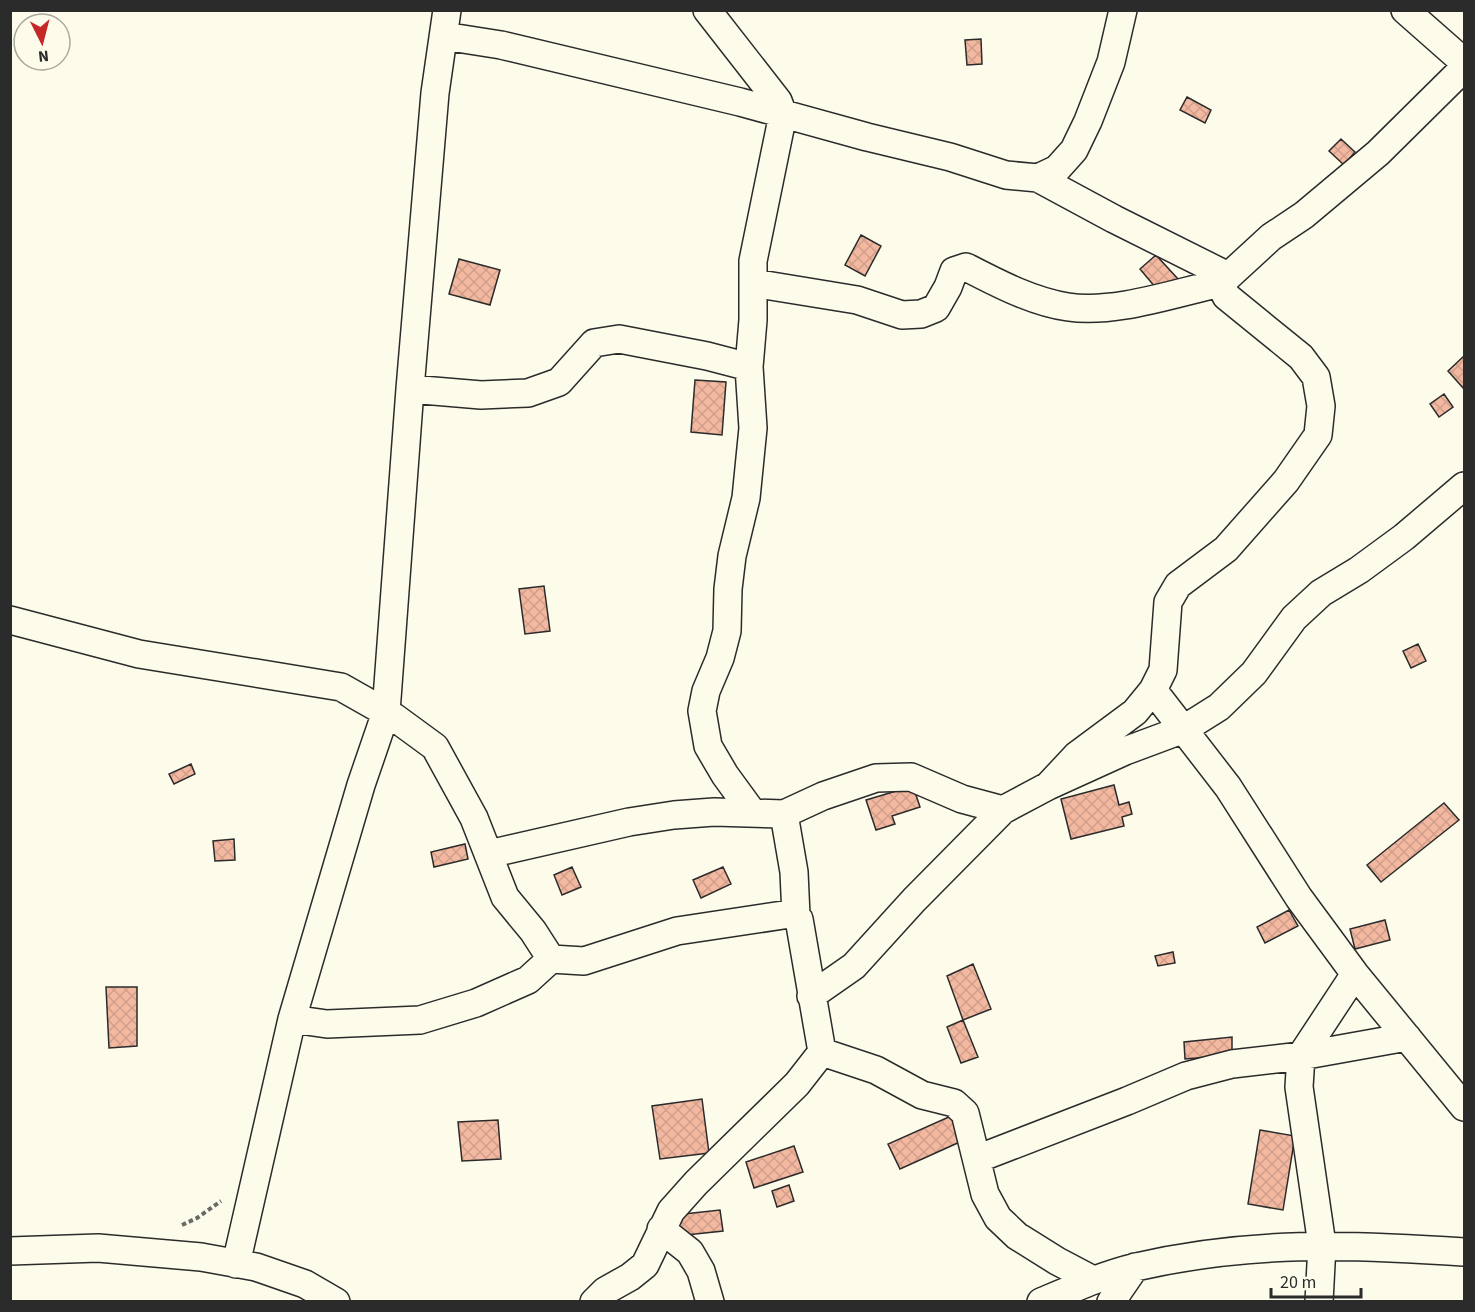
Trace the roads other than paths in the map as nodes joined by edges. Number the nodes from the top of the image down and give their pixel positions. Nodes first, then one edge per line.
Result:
1 (706, 10) edge
2 (1122, 10) edge
3 (1405, 10) edge
4 (445, 23) edge
5 (1464, 62) edge
6 (1464, 68) edge
7 (783, 114) junction
8 (1038, 178) junction
9 (1224, 279) junction
10 (753, 283) junction
11 (749, 367) junction
12 (410, 388) junction
13 (1464, 487) edge
14 (10, 620) edge
15 (1153, 690) junction
16 (386, 712) junction
17 (1185, 729) junction
18 (1048, 786) junction
19 (1003, 810) junction
20 (752, 813) junction
21 (784, 814) junction
22 (489, 854) junction
23 (796, 916) junction
24 (551, 959) junction
25 (1355, 974) junction
26 (811, 996) junction
27 (292, 1019) junction
28 (1407, 1037) junction
29 (822, 1052) junction
30 (1301, 1056) junction
31 (1464, 1107) edge
32 (977, 1159) junction
33 (661, 1229) junction
34 (1322, 1245) junction
35 (10, 1251) edge
36 (1464, 1252) edge
37 (236, 1264) junction
38 (1135, 1267) junction
39 (1093, 1280) junction
40 (336, 1302) edge
41 (594, 1302) edge
42 (710, 1302) edge
43 (1041, 1302) edge
44 (1111, 1302) edge
45 (1319, 1302) edge

1 - 7 street
2 - 8 street
3 - 5 street
4 - 7 street
4 - 12 street
6 - 9 street
7 - 8 street
7 - 10 street
8 - 9 street
9 - 10 street
9 - 15 street
10 - 11 street
11 - 12 street
11 - 20 street
12 - 16 street
13 - 17 street
14 - 16 street
15 - 17 street
15 - 18 street
16 - 22 street
16 - 27 street
17 - 18 street
17 - 25 street
18 - 19 street
19 - 21 street
19 - 26 street
20 - 21 street
20 - 22 street
21 - 23 street
22 - 24 street
23 - 24 street
23 - 26 street
24 - 27 street
25 - 28 street
25 - 30 street
26 - 29 street
27 - 37 street
28 - 30 street
28 - 31 street
29 - 32 street
29 - 33 street
30 - 32 street
30 - 34 street
32 - 39 street
33 - 41 street
33 - 42 street
34 - 36 street
34 - 38 street
34 - 45 street
35 - 37 street
37 - 40 street
38 - 39 street
38 - 44 street
39 - 43 street

